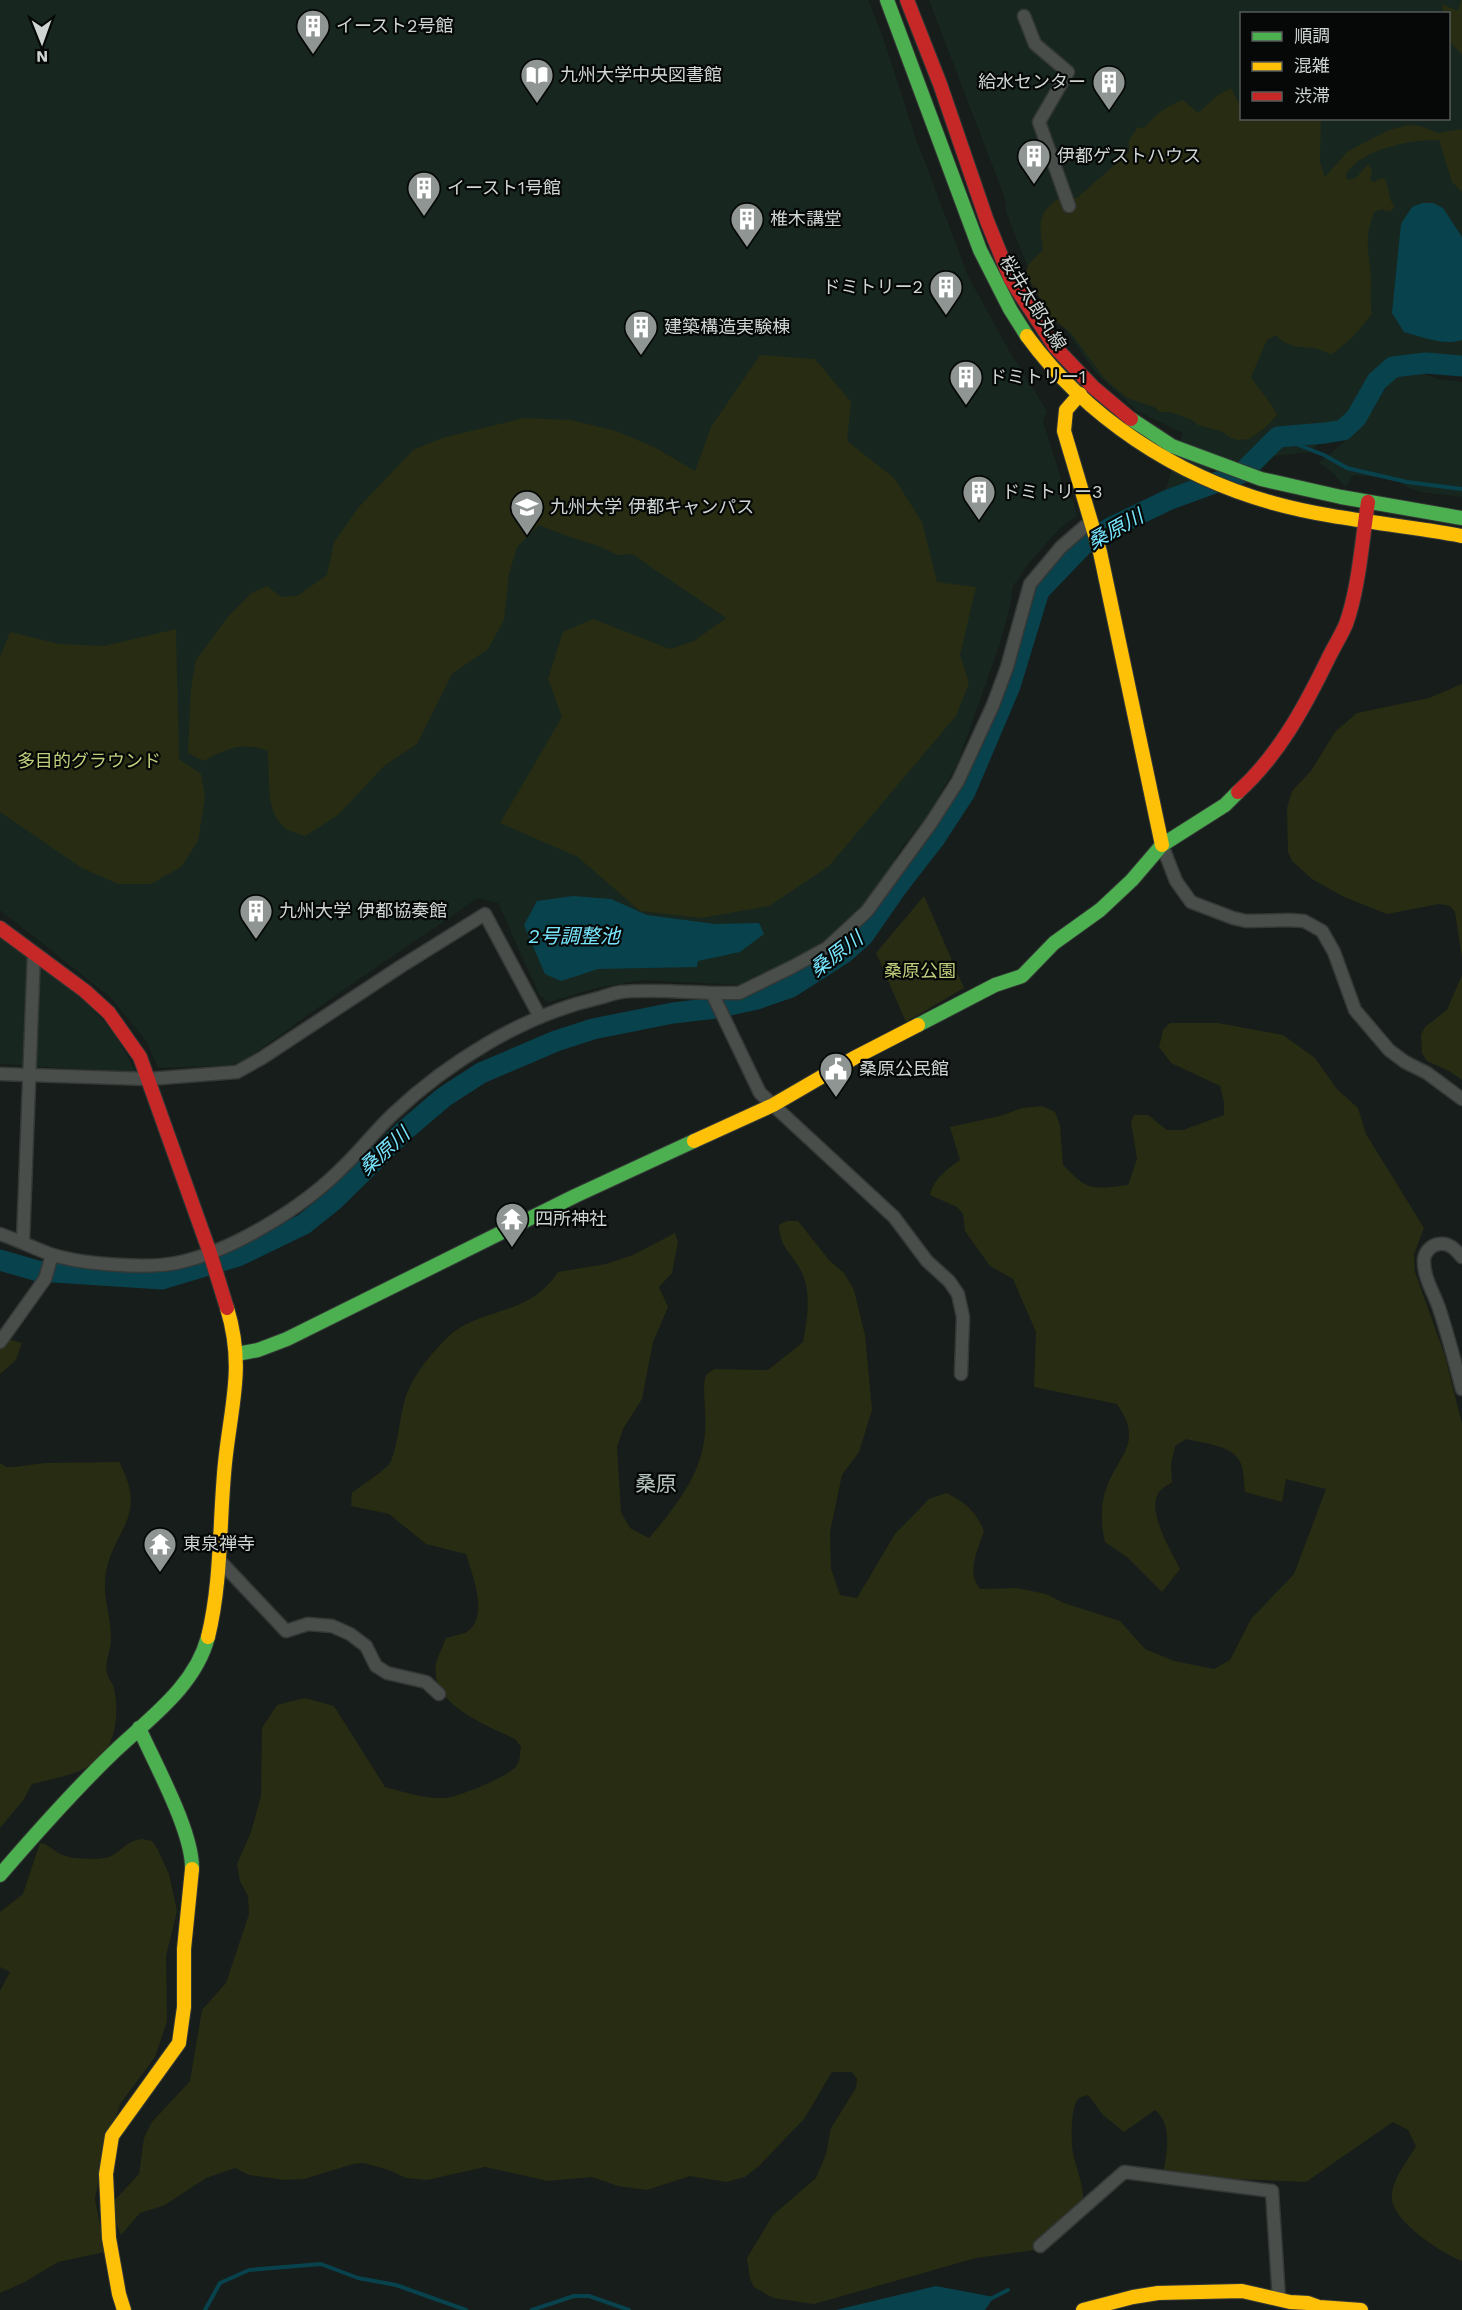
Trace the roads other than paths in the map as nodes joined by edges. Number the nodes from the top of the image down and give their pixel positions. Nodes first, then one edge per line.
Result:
1 (887, 0) edge
2 (907, 0) edge
3 (1024, 16) dead end
4 (1070, 206) dead end
5 (1080, 394) junction
6 (1368, 502) junction
7 (1462, 518) edge
8 (1365, 520) junction
9 (1092, 527) junction
10 (1462, 536) edge
11 (1162, 845) junction
12 (0, 928) edge
13 (34, 953) junction
14 (713, 996) junction
15 (540, 1017) junction
16 (0, 1074) edge
17 (28, 1076) junction
18 (148, 1079) junction
19 (1462, 1099) edge
20 (773, 1106) junction
21 (0, 1234) edge
22 (23, 1241) junction
23 (210, 1253) junction
24 (51, 1255) junction
25 (1462, 1257) edge
26 (0, 1342) edge
27 (237, 1354) junction
28 (961, 1374) dead end
29 (1462, 1389) edge
30 (219, 1560) junction
31 (439, 1694) dead end
32 (139, 1728) junction
33 (21, 1849) junction
34 (0, 1864) edge
35 (0, 1875) edge
36 (1040, 2246) dead end
37 (1279, 2299) junction
38 (124, 2310) edge
39 (1083, 2310) edge
40 (1361, 2310) edge

1 - 5 street, 桜井太郎丸線
2 - 6 street, 桜井太郎丸線
3 - 4 street
5 - 8 street, 桜井太郎丸線
5 - 9 street
6 - 7 street, 桜井太郎丸線
6 - 8 street
8 - 10 street, 桜井太郎丸線
8 - 11 street
9 - 11 street
9 - 14 street
11 - 19 street
11 - 20 street
12 - 13 street
13 - 17 street
13 - 18 street
14 - 15 street
14 - 20 street
15 - 18 street
15 - 23 street
16 - 17 street
17 - 18 street
17 - 22 street
18 - 23 street
20 - 27 street
20 - 28 street
21 - 22 street
22 - 24 street
23 - 24 street
23 - 27 street
24 - 26 street
25 - 29 street
27 - 30 street
30 - 31 street
30 - 32 street
32 - 33 street
32 - 38 street
33 - 34 street
33 - 35 street
36 - 37 street
37 - 39 street
37 - 40 street

